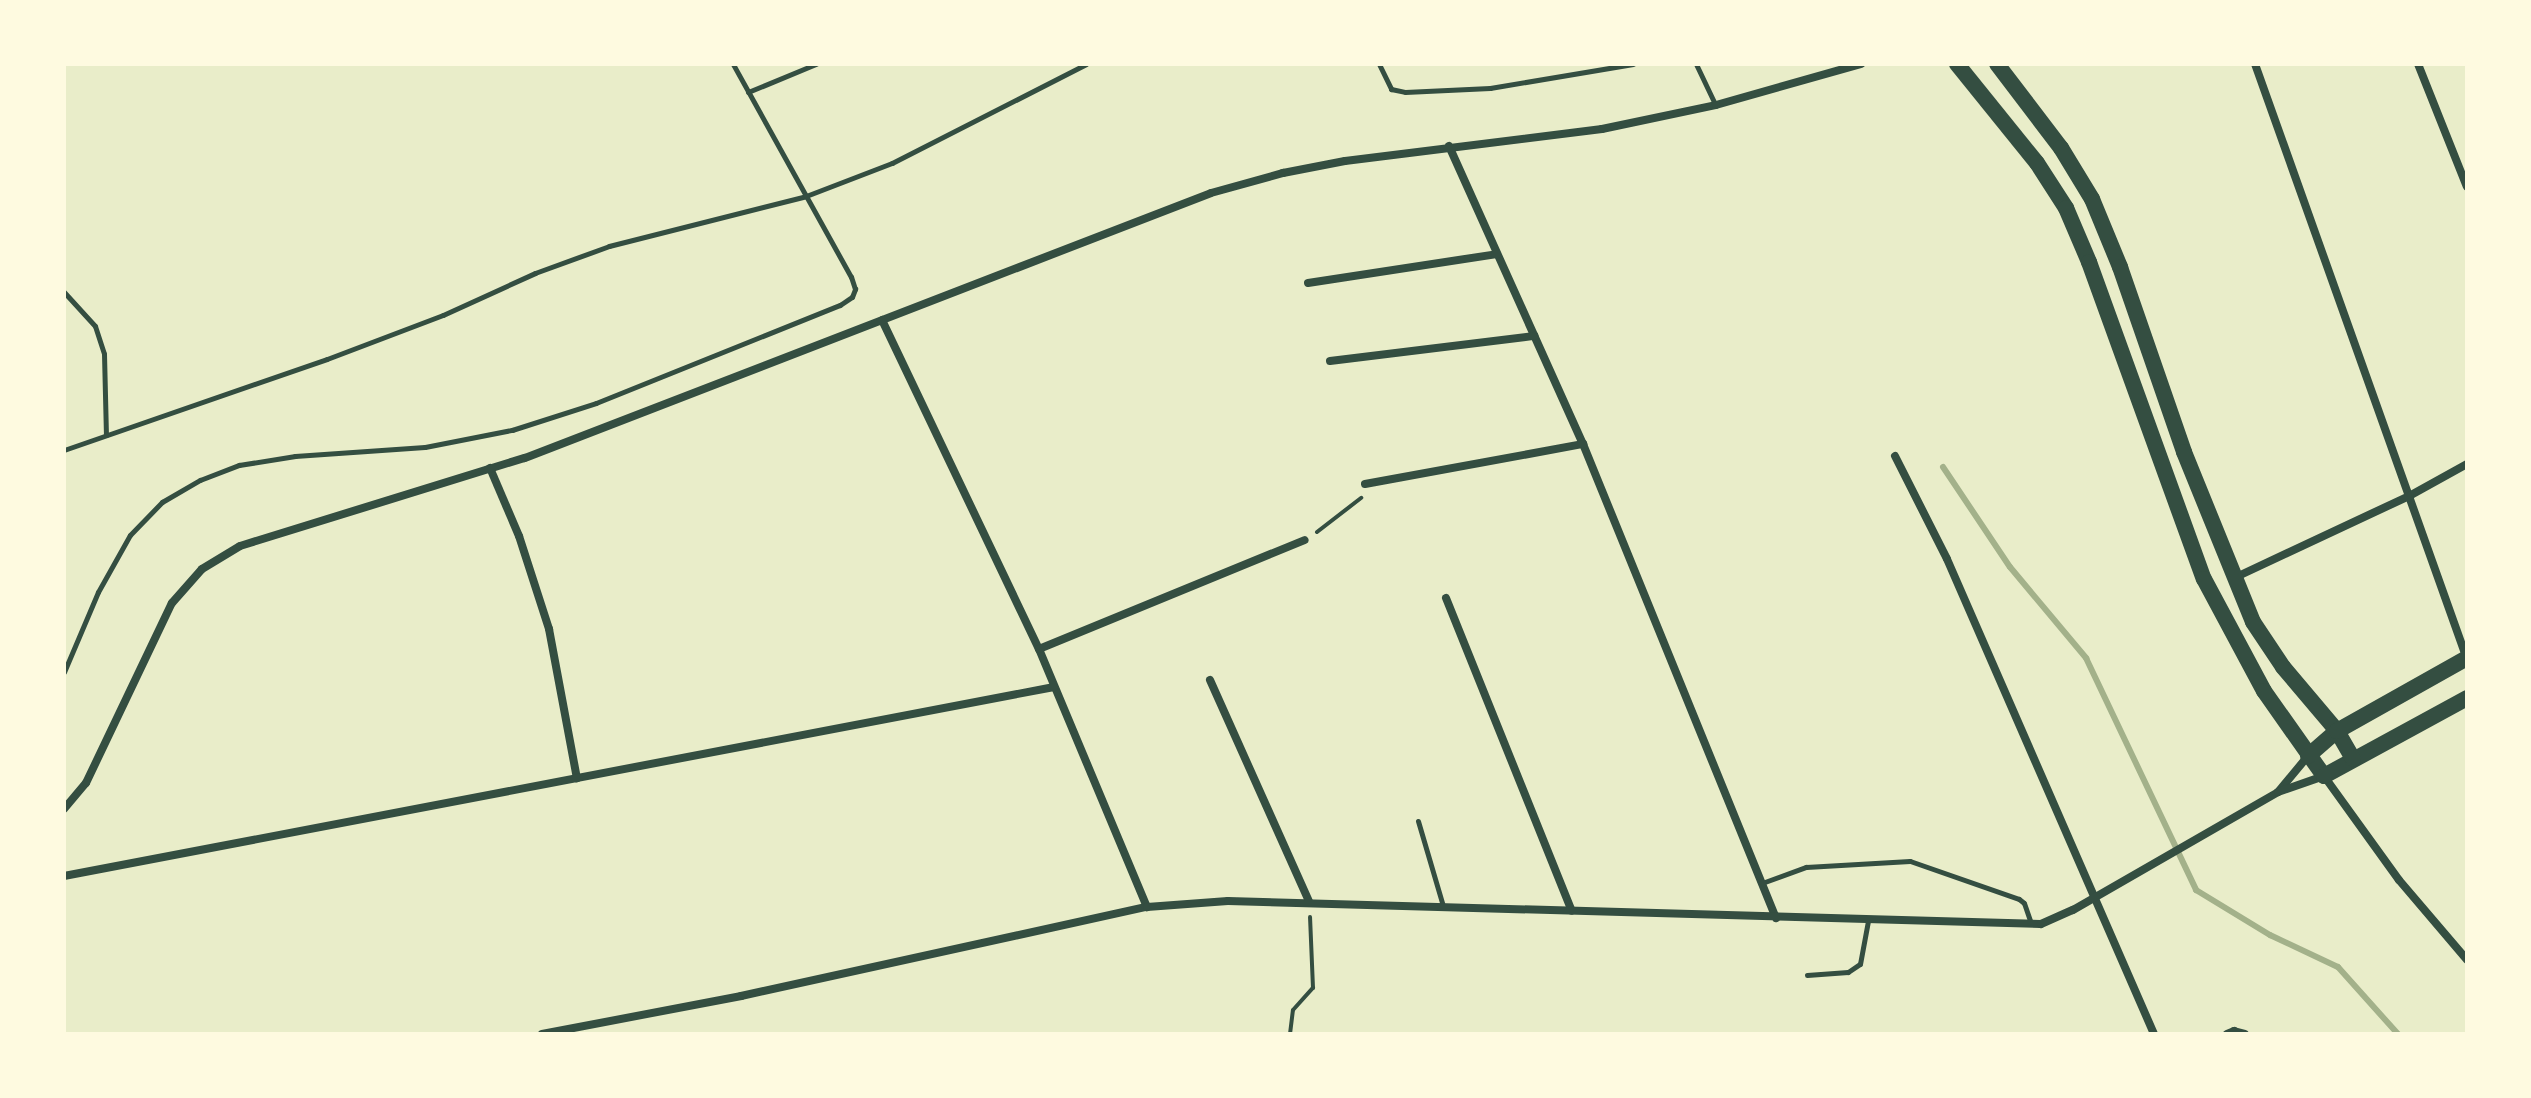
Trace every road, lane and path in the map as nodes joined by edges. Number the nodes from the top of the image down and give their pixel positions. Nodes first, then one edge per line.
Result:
1 (733, 64) edge
2 (816, 64) edge
3 (1086, 64) edge
4 (1379, 64) edge
5 (1633, 64) edge
6 (1696, 64) edge
7 (1861, 64) edge
8 (1957, 64) edge
9 (1997, 64) edge
10 (2255, 64) edge
11 (2418, 64) edge
12 (1594, 67) edge
13 (748, 92) junction
14 (1716, 105) junction
15 (1449, 146) junction
16 (2467, 187) edge
17 (806, 196) junction
18 (1497, 254) junction
19 (1308, 283) dead end
20 (64, 292) edge
21 (882, 320) junction
22 (1534, 336) junction
23 (1330, 361) dead end
24 (106, 435) junction
25 (1583, 444) junction
26 (64, 450) edge
27 (1895, 456) dead end
28 (2467, 464) edge
29 (490, 468) junction
30 (1365, 484) joint
31 (2411, 495) junction
32 (1305, 540) joint
33 (2233, 578) junction
34 (1446, 598) dead end
35 (1039, 649) junction
36 (2467, 658) edge
37 (64, 672) edge
38 (1210, 680) dead end
39 (1054, 687) junction
40 (2467, 698) edge
41 (2337, 731) junction
42 (2308, 756) junction
43 (2353, 759) junction
44 (2324, 776) junction
45 (577, 778) junction
46 (2278, 792) junction
47 (64, 809) edge
48 (1418, 821) dead end
49 (64, 876) edge
50 (1761, 883) junction
51 (2093, 897) junction
52 (1309, 901) junction
53 (1443, 906) junction
54 (1147, 907) junction
55 (1572, 911) junction
56 (1776, 918) junction
57 (1868, 921) junction
58 (2031, 924) junction
59 (2467, 960) edge
60 (1807, 975) dead end
61 (542, 1034) edge
62 (1290, 1034) edge
63 (2154, 1034) edge
64 (2227, 1034) edge
65 (2245, 1034) edge

1 - 13 lane
2 - 13 lane
3 - 17 lane
4 - 12 lane
5 - 12 lane
6 - 14 lane
7 - 14 street
8 - 42 main road
9 - 33 main road
10 - 31 street
11 - 16 street
13 - 17 lane
14 - 15 street
15 - 18 street
15 - 21 street
17 - 24 lane
17 - 37 lane
18 - 19 street
18 - 22 street
20 - 24 lane
21 - 29 street
21 - 35 street
22 - 23 street
22 - 25 street
24 - 26 lane
25 - 30 street
25 - 50 street
27 - 51 street
28 - 31 street
29 - 45 street
29 - 47 street
30 - 32 path
31 - 33 street
31 - 36 street
32 - 35 street
33 - 41 main road
34 - 55 street
35 - 39 street
36 - 41 main road
38 - 52 street
39 - 45 street
39 - 54 street
40 - 43 main road
41 - 42 main road
41 - 43 main road
42 - 44 main road
42 - 46 street
43 - 44 main road
44 - 46 street
44 - 59 street
45 - 49 street
46 - 51 street
48 - 53 lane
50 - 56 street
50 - 58 lane
51 - 58 street
51 - 63 street
52 - 53 street
52 - 54 street
52 - 62 path
53 - 55 street
54 - 61 street
55 - 56 street
56 - 57 street
57 - 58 street
57 - 60 lane
64 - 65 street

